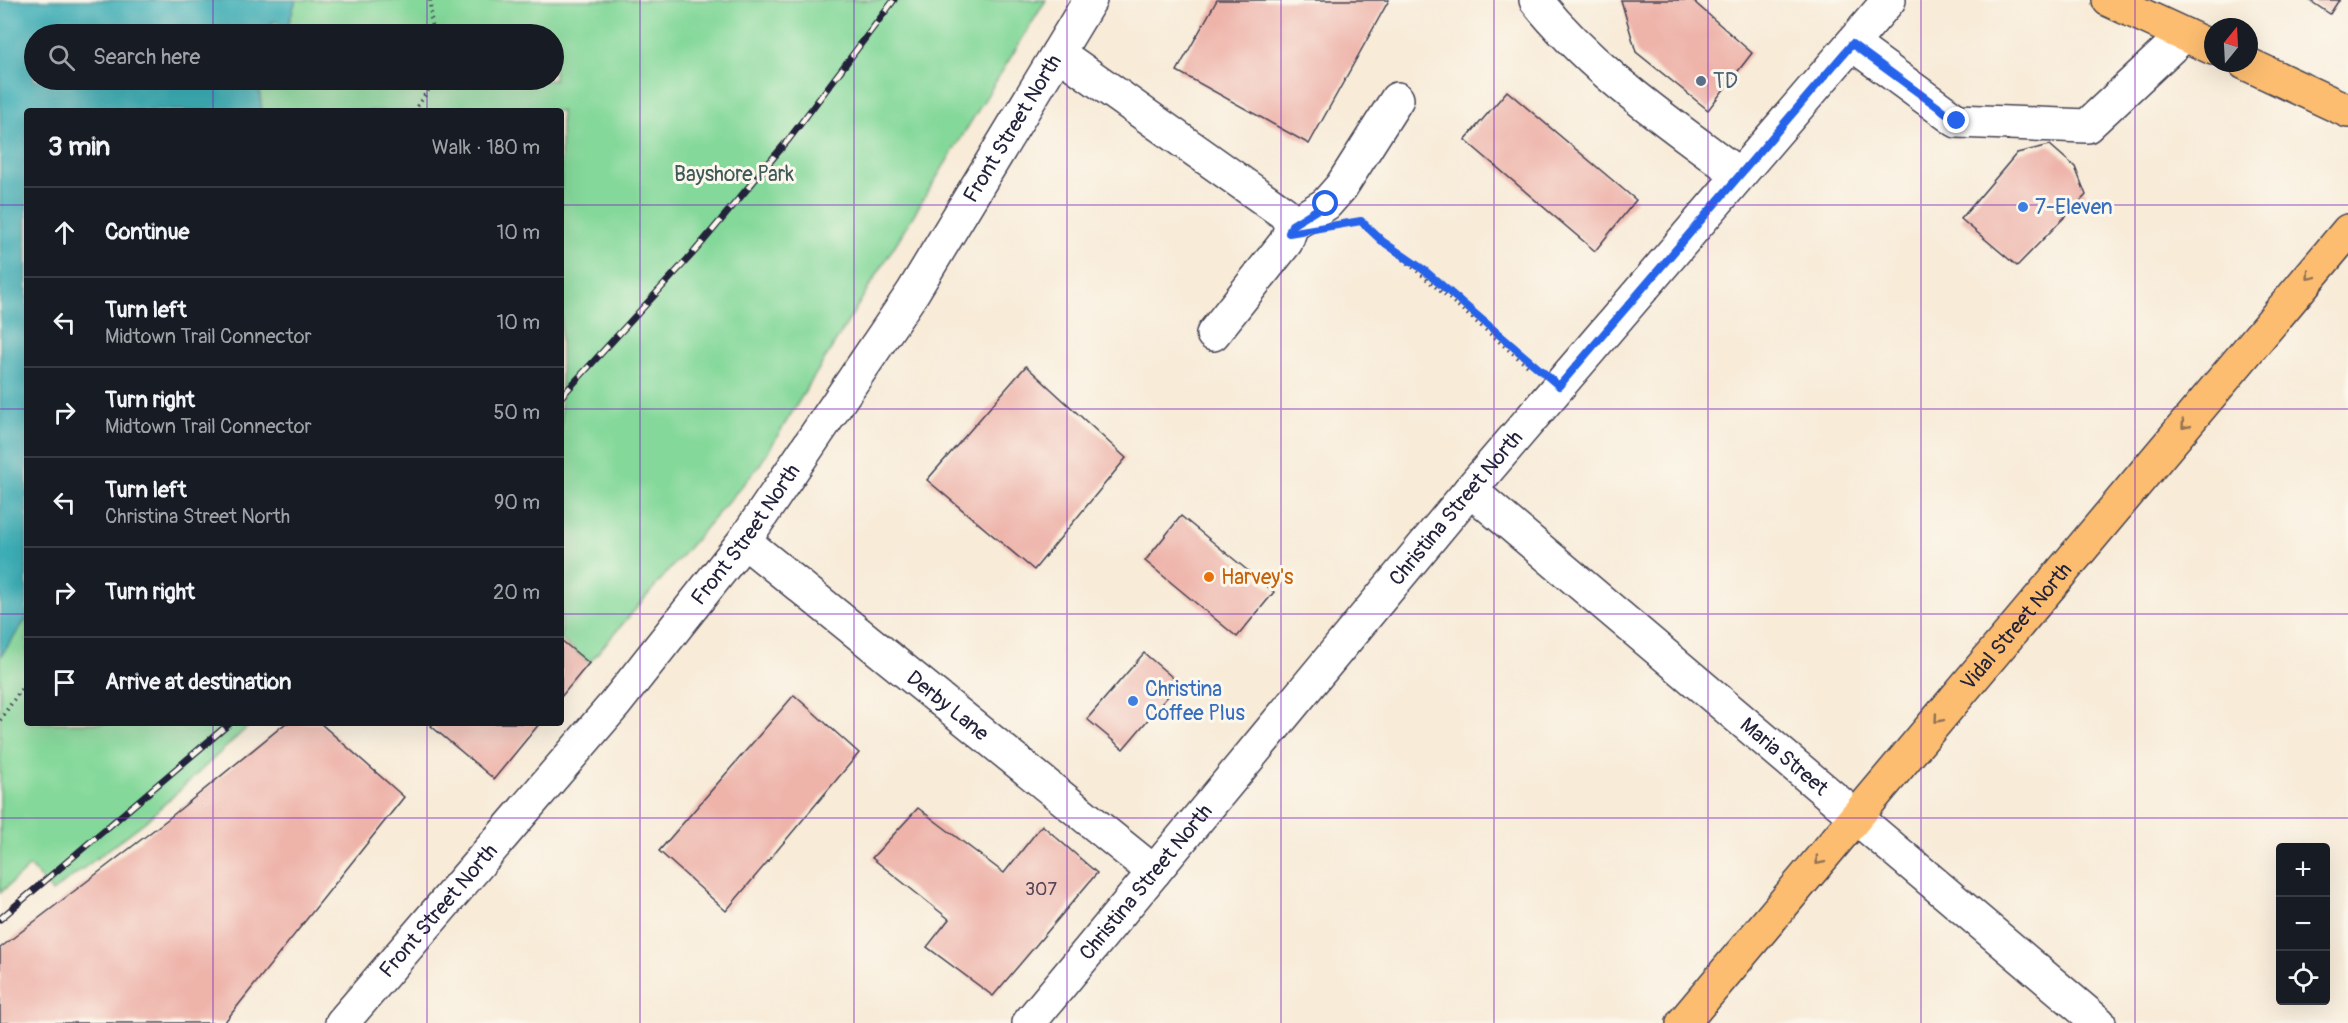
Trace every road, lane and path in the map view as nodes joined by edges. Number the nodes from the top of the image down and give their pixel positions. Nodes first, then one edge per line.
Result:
1 (430, 0) edge
2 (1090, 0) edge
3 (1536, 0) edge
4 (1890, 0) edge
5 (2114, 1) edge
6 (431, 24) edge
7 (2198, 41) edge
8 (1852, 44) junction
9 (1058, 53) junction
10 (2258, 69) edge
11 (428, 90) edge
12 (1397, 99) dead end
13 (416, 108) edge
14 (2348, 111) edge
15 (1739, 175) junction
16 (1351, 222) dead end
17 (1292, 225) junction
18 (2348, 231) edge
19 (1213, 334) dead end
20 (1559, 386) junction
21 (1470, 490) junction
22 (744, 541) junction
23 (24, 685) edge
24 (0, 720) edge
25 (1856, 816) junction
26 (1154, 872) junction
27 (342, 1023) edge
28 (1029, 1023) edge
29 (1683, 1023) edge
30 (2099, 1023) edge

1 - 6 path
2 - 9 street, Front Street North
3 - 15 street
4 - 8 street, Christina Street North
5 - 7 main road
7 - 8 street
8 - 15 street, Christina Street North
9 - 17 street
9 - 22 street, Front Street North
10 - 14 main road
11 - 13 path
12 - 17 street
15 - 20 street, Christina Street North
16 - 20 path
17 - 19 street
18 -> 25 main road, Vidal Street North
20 - 21 street, Christina Street North
21 - 25 street, Maria Street
21 - 26 street, Christina Street North
22 - 26 street, Derby Lane
22 - 27 street, Front Street North
23 - 24 path
25 -> 29 main road, Vidal Street North
25 - 30 street, Maria Street
26 - 28 street, Christina Street North

